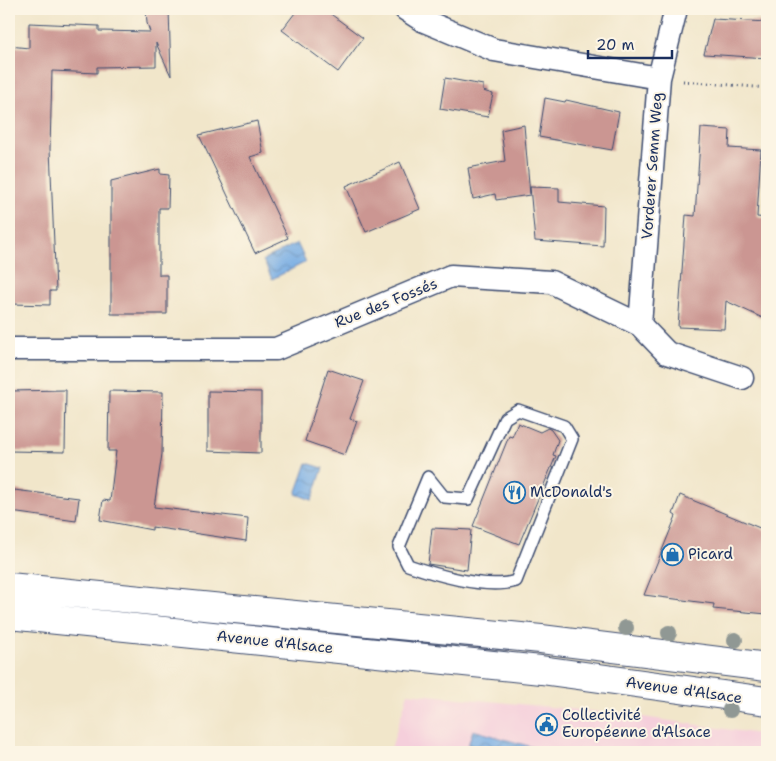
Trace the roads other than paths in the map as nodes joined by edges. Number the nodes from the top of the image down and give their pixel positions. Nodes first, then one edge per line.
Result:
1 (676, 9) edge
2 (408, 10) edge
3 (658, 78) junction
4 (640, 325) junction
5 (9, 349) edge
6 (742, 378) dead end
7 (428, 477) joint
8 (9, 587) edge
9 (9, 614) edge
10 (541, 639) junction
11 (767, 667) edge
12 (541, 670) junction
13 (767, 701) edge

1 - 3 street, Vorderer Semm Weg
2 - 3 street
3 - 4 street, Vorderer Semm Weg
4 - 5 street, Rue des Fossés
4 - 6 street, Rue des Fossés
7 - 7 lane
8 - 10 main road, Avenue d'Alsace
9 - 12 main road, Avenue d'Alsace
10 - 11 main road, Avenue d'Alsace
10 - 12 main road
12 - 13 main road, Avenue d'Alsace

